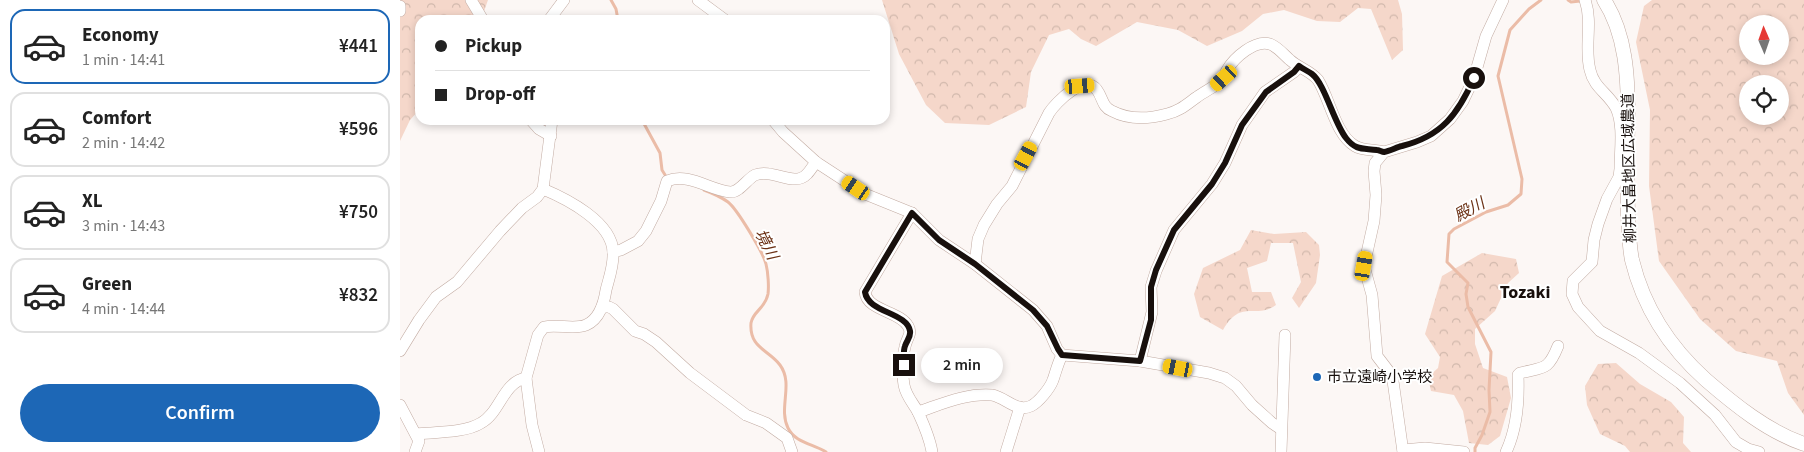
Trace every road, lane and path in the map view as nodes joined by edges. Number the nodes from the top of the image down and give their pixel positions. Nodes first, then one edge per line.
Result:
1 (471, 0) edge
2 (564, 0) edge
3 (698, 0) edge
4 (1504, 0) edge
5 (1585, 0) edge
6 (1604, 0) edge
7 (400, 6) edge
8 (400, 11) edge
9 (480, 15) edge
10 (553, 15) edge
11 (718, 15) edge
12 (1299, 66) junction
13 (535, 125) edge
14 (552, 125) edge
15 (778, 125) edge
16 (551, 136) junction
17 (1384, 152) junction
18 (816, 162) junction
19 (543, 189) junction
20 (912, 213) junction
21 (613, 252) junction
22 (975, 264) junction
23 (602, 307) junction
24 (1285, 335) dead end
25 (1558, 346) dead end
26 (400, 351) edge
27 (1062, 355) junction
28 (1140, 361) junction
29 (526, 378) junction
30 (400, 405) edge
31 (1020, 407) junction
32 (918, 412) junction
33 (1281, 429) junction
34 (416, 434) junction
35 (1804, 444) edge
36 (1403, 451) edge
37 (416, 452) edge
38 (539, 452) edge
39 (792, 452) edge
40 (932, 452) edge
41 (1006, 452) edge
42 (1281, 452) edge
43 (1464, 452) edge
44 (1506, 452) edge
45 (1759, 452) edge

1 - 9 street
2 - 10 street
3 - 11 street
4 - 17 street
5 - 45 street
6 - 35 street, 柳井大畠地区広域農道
7 - 8 street
12 - 17 street
12 - 22 street
12 - 28 street
13 - 16 street
14 - 16 street
15 - 18 street
16 - 19 street
17 - 36 street
18 - 20 street
18 - 21 street
19 - 21 street
19 - 26 street
20 - 22 street
20 - 32 street
21 - 23 street
22 - 27 street
23 - 29 street
23 - 39 street
24 - 33 street
25 - 44 street
27 - 28 street
27 - 31 street
28 - 33 street
29 - 34 street
29 - 38 street
30 - 34 street
31 - 32 street
31 - 41 street
32 - 40 street
33 - 42 street
34 - 37 street
36 - 43 street

